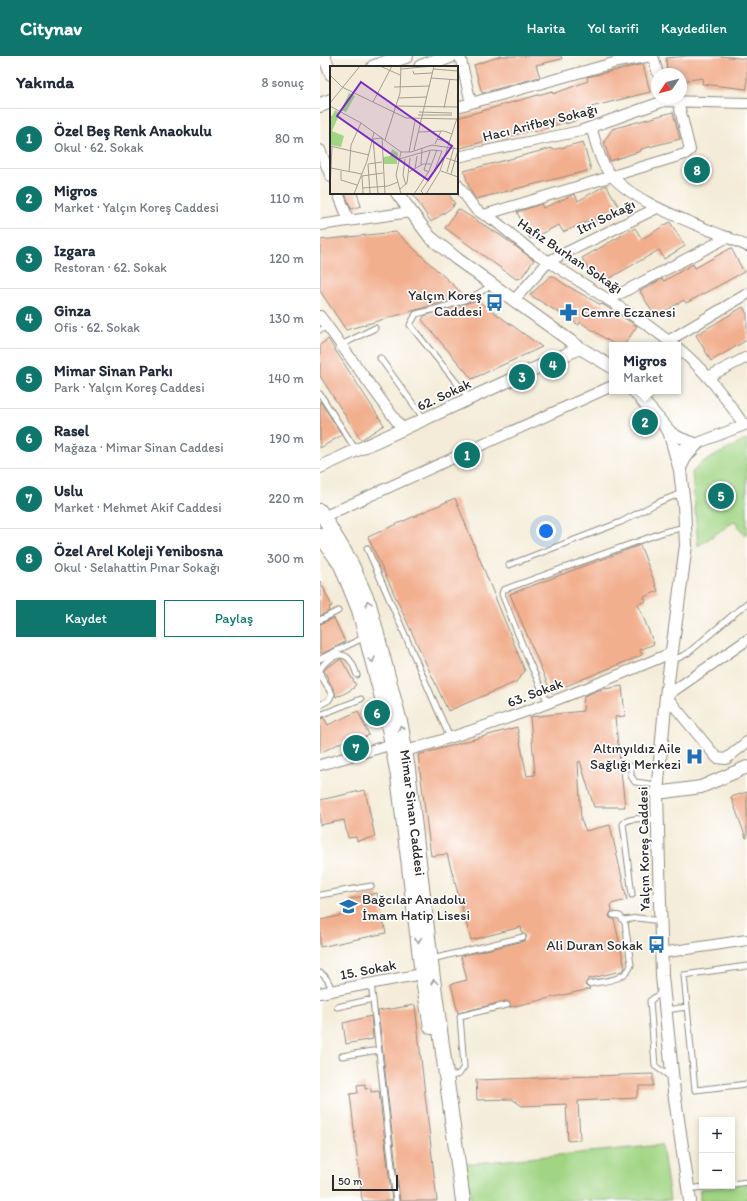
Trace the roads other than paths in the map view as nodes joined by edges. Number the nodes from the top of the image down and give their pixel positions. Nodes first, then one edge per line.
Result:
1 (324, 56) edge
2 (406, 56) edge
3 (450, 56) edge
4 (460, 56) edge
5 (653, 56) edge
6 (642, 57) edge
7 (377, 66) edge
8 (424, 66) edge
9 (656, 68) edge
10 (330, 71) edge
11 (330, 101) edge
12 (687, 101) edge
13 (471, 103) junction
14 (747, 103) edge
15 (651, 104) edge
16 (679, 104) edge
17 (320, 105) edge
18 (458, 107) edge
19 (591, 127) junction
20 (320, 150) edge
21 (458, 157) edge
22 (330, 175) edge
23 (613, 177) junction
24 (458, 185) edge
25 (338, 194) edge
26 (398, 194) edge
27 (657, 208) junction
28 (410, 212) junction
29 (484, 215) junction
30 (349, 221) junction
31 (320, 225) edge
32 (728, 237) junction
33 (747, 246) edge
34 (549, 261) junction
35 (492, 284) junction
36 (747, 294) edge
37 (514, 300) junction
38 (608, 300) junction
39 (320, 316) edge
40 (375, 328) dead end
41 (324, 329) edge
42 (670, 342) edge
43 (673, 342) edge
44 (341, 345) junction
45 (580, 348) junction
46 (681, 351) edge
47 (747, 357) edge
48 (380, 358) dead end
49 (609, 365) edge
50 (708, 376) junction
51 (609, 387) edge
52 (320, 394) edge
53 (637, 394) edge
54 (470, 399) junction
55 (425, 420) junction
56 (746, 424) edge
57 (402, 430) junction
58 (669, 431) junction
59 (698, 444) junction
60 (357, 451) junction
61 (675, 452) junction
62 (320, 467) edge
63 (680, 470) junction
64 (682, 493) junction
65 (322, 514) edge
66 (685, 527) junction
67 (320, 534) edge
68 (367, 548) dead end
69 (508, 566) dead end
70 (747, 603) edge
71 (338, 611) dead end
72 (320, 620) edge
73 (366, 636) junction
74 (747, 640) edge
75 (671, 656) junction
76 (320, 659) edge
77 (358, 675) dead end
78 (666, 696) junction
79 (361, 699) dead end
80 (548, 703) junction
81 (320, 705) edge
82 (320, 715) edge
83 (450, 738) junction
84 (393, 744) junction
85 (746, 744) edge
86 (406, 752) junction
87 (320, 765) edge
88 (631, 766) dead end
89 (747, 766) edge
90 (658, 789) junction
91 (658, 820) junction
92 (371, 886) dead end
93 (320, 895) edge
94 (632, 895) dead end
95 (613, 915) dead end
96 (624, 920) junction
97 (660, 921) junction
98 (523, 937) dead end
99 (747, 940) edge
100 (661, 953) junction
101 (431, 960) junction
102 (747, 966) edge
103 (320, 973) edge
104 (422, 974) junction
105 (371, 983) junction
106 (589, 984) dead end
107 (663, 990) junction
108 (332, 991) junction
109 (320, 993) edge
110 (373, 999) junction
111 (507, 1005) dead end
112 (337, 1007) dead end
113 (687, 1007) junction
114 (665, 1010) junction
115 (379, 1050) junction
116 (342, 1056) dead end
117 (447, 1077) junction
118 (673, 1079) junction
119 (747, 1084) edge
120 (747, 1182) edge
121 (735, 1184) edge
122 (699, 1188) edge
123 (688, 1189) junction
124 (396, 1201) edge
125 (454, 1201) edge
126 (463, 1201) edge
127 (690, 1201) edge

1 - 10 street
2 - 7 main road
3 - 8 main road
4 - 13 street
5 - 6 street
5 - 9 street
6 - 13 street
11 - 17 main road
12 - 14 street, Hacı Arifbey Sokağı
13 - 18 street
15 - 19 street, Hacı Arifbey Sokağı
16 - 23 street
19 - 21 street, Hacı Arifbey Sokağı
19 - 23 street
20 - 22 street
23 - 27 street
23 - 29 street
24 - 29 street, Hafız Burhan Sokağı
25 - 30 street
26 - 28 street
27 - 32 street
27 - 34 street, Itri Sokağı
28 - 30 street
28 - 35 street
29 - 34 street, Hafız Burhan Sokağı
30 - 31 street
32 - 33 street
32 - 38 street
34 - 37 street, Itri Sokağı
34 - 38 street, Hafız Burhan Sokağı
35 - 37 street
35 - 54 lane
36 - 43 street
37 - 45 street
38 - 42 street, Hafız Burhan Sokağı
39 - 41 street
40 - 44 lane
41 - 44 street
44 - 57 street
45 - 49 street
45 - 54 street, 62. Sokak
46 - 50 street
47 - 50 street
48 - 55 lane
50 - 56 street
51 - 65 street
52 - 60 lane
53 - 58 street, Yalçın Koreş Caddesi
54 - 55 street, 62. Sokak
55 - 57 street, 62. Sokak
56 - 59 street
57 - 60 street, 62. Sokak
58 - 59 street
58 - 61 street, Yalçın Koreş Caddesi
59 - 61 street
59 - 63 street
60 - 62 street, 62. Sokak
61 - 63 street, Yalçın Koreş Caddesi
63 - 64 street, Yalçın Koreş Caddesi
64 - 66 street, Yalçın Koreş Caddesi
64 - 69 lane
86 -> 65 main road, Mimar Sinan Caddesi
66 - 75 street, Yalçın Koreş Caddesi
66 - 80 lane
67 - 73 main road, Mimar Sinan Caddesi
68 - 83 lane
70 - 75 lane
71 - 72 lane
73 - 76 lane
73 -> 84 main road, Mimar Sinan Caddesi
74 - 78 street
75 - 78 street, Yalçın Koreş Caddesi
75 - 80 street, 63. Sokak
77 - 81 lane
78 - 85 street
78 - 90 street, Yalçın Koreş Caddesi
79 - 82 lane
80 - 83 street, 63. Sokak
83 - 86 street, 63. Sokak
84 - 86 street
84 - 87 street
84 -> 104 main road, Mimar Sinan Caddesi
86 - 101 main road, Mimar Sinan Caddesi
88 - 90 lane
89 - 90 street
90 - 91 street, Yalçın Koreş Caddesi
91 - 94 lane
91 - 97 street, Yalçın Koreş Caddesi
92 - 93 lane
95 - 96 lane
96 - 97 lane
96 - 106 lane
97 - 100 street, Yalçın Koreş Caddesi
98 - 101 lane
99 - 100 street
100 - 107 street, Yalçın Koreş Caddesi
117 -> 101 main road, Mimar Sinan Caddesi
102 - 113 lane
103 - 108 lane
104 - 105 street, 15. Sokak
104 - 125 main road, Mimar Sinan Caddesi
105 - 108 street, 15. Sokak
105 - 110 lane
107 - 114 street, Yalçın Koreş Caddesi
107 - 118 lane
108 - 109 street, 15. Sokak
110 - 112 lane
110 - 115 lane
111 - 117 lane
113 - 114 lane
113 - 119 lane
114 - 118 street, Yalçın Koreş Caddesi
115 - 116 lane
115 - 124 lane
117 - 126 main road, Mimar Sinan Caddesi
118 - 123 street, Yalçın Koreş Caddesi
120 - 121 lane
122 - 123 lane
123 - 127 street, Yalçın Koreş Caddesi

